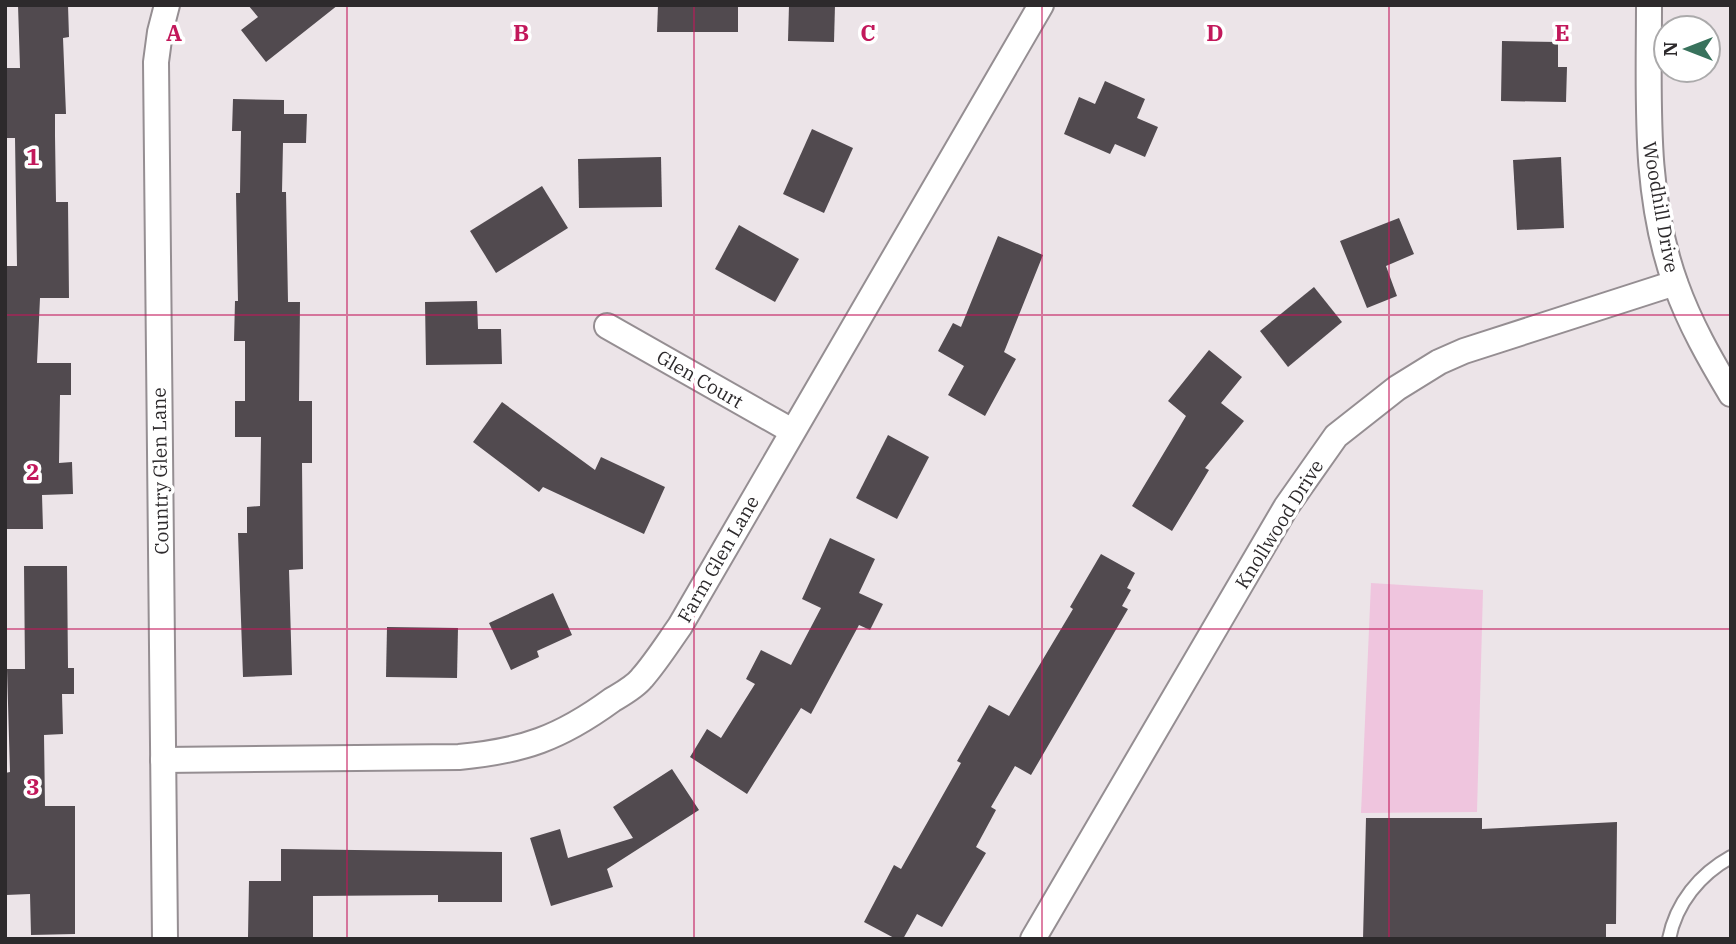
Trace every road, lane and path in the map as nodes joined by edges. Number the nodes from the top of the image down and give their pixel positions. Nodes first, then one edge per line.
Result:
1 (167, 5) edge
2 (1041, 5) edge
3 (1649, 5) edge
4 (1675, 283) junction
5 (607, 326) dead end
6 (1731, 394) edge
7 (792, 431) junction
8 (163, 760) junction
9 (1731, 857) edge
10 (165, 939) edge
11 (1033, 939) edge
12 (1669, 939) edge

1 - 8 street, Country Glen Lane
2 - 7 street, Farm Glen Lane
3 - 4 street, Woodhill Drive
4 - 6 street, Woodhill Drive
4 - 11 street, Knollwood Drive
5 - 7 street, Glen Court
7 - 8 street, Farm Glen Lane
8 - 10 street, Country Glen Lane
9 - 12 lane

